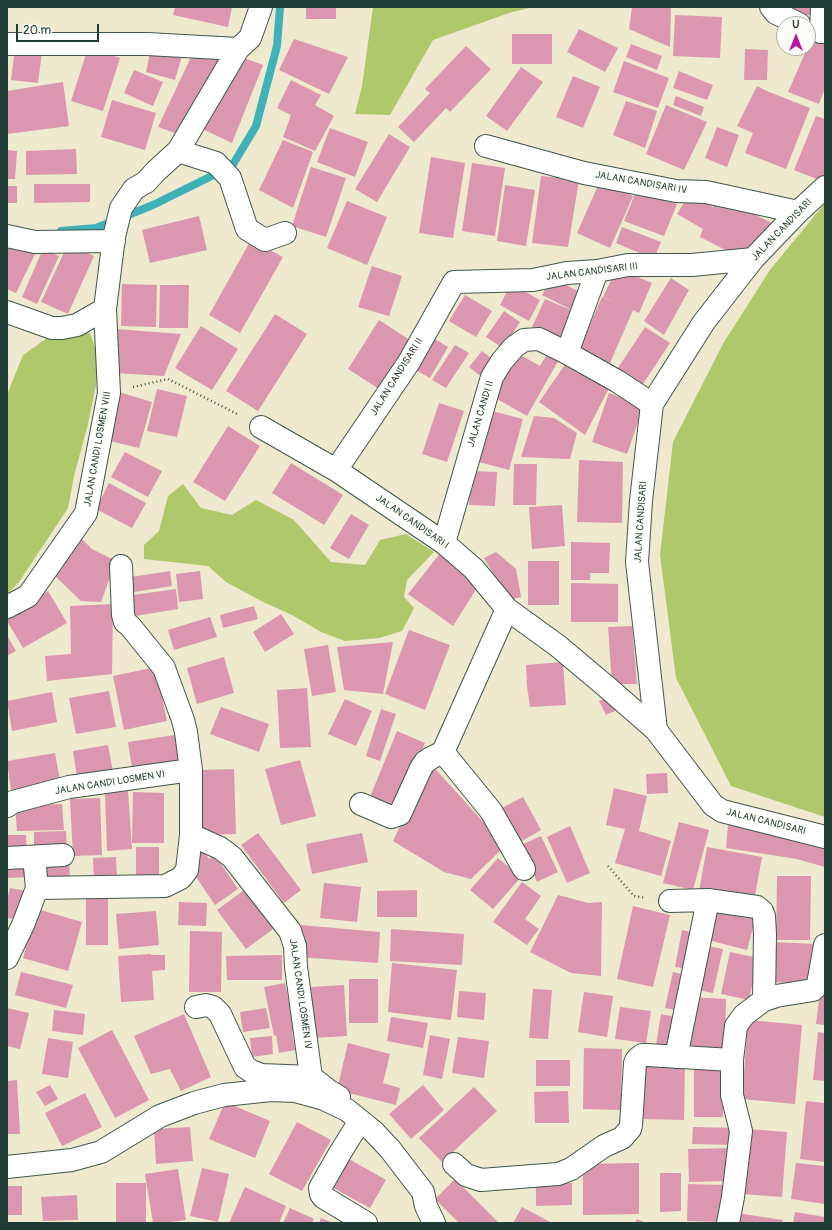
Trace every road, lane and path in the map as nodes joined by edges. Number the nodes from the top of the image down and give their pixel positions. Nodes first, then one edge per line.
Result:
1 (261, 7) edge
2 (771, 7) edge
3 (822, 7) edge
4 (782, 16) edge
5 (818, 30) edge
6 (7, 44) edge
7 (238, 49) junction
8 (486, 146) dead end
9 (178, 151) junction
10 (825, 187) edge
11 (798, 212) junction
12 (285, 233) dead end
13 (7, 236) edge
14 (114, 239) junction
15 (753, 260) junction
16 (597, 270) junction
17 (454, 282) joint
18 (105, 309) junction
19 (7, 312) edge
20 (567, 353) junction
21 (109, 393) junction
22 (652, 404) junction
23 (261, 427) joint
24 (336, 470) junction
25 (444, 543) junction
26 (121, 566) dead end
27 (7, 607) edge
28 (507, 609) junction
29 (656, 730) junction
30 (443, 752) junction
31 (191, 770) junction
32 (361, 804) dead end
33 (7, 806) edge
34 (191, 835) junction
35 (825, 837) edge
36 (63, 855) dead end
37 (34, 857) junction
38 (7, 858) edge
39 (608, 866) dead end
40 (524, 869) dead end
41 (37, 888) junction
42 (708, 900) junction
43 (670, 901) joint
44 (15, 925) edge
45 (825, 945) edge
46 (7, 958) edge
47 (764, 1000) junction
48 (196, 1007) dead end
49 (676, 1057) junction
50 (732, 1060) junction
51 (312, 1077) junction
52 (360, 1121) junction
53 (454, 1164) dead end
54 (7, 1167) edge
55 (423, 1192) junction
56 (366, 1223) edge
57 (434, 1223) edge
58 (728, 1223) edge

1 - 7 street
2 - 4 street
3 - 5 street
6 - 7 street
7 - 9 street
8 - 11 street, JALAN CANDISARI IV
9 - 12 street
9 - 14 street, JALAN CANDI LOSMEN VIII
10 - 11 street, JALAN CANDISARI
11 - 15 street, JALAN CANDISARI
13 - 14 street
14 - 18 street, JALAN CANDI LOSMEN VIII
15 - 16 street, JALAN CANDISARI III
15 - 22 street, JALAN CANDISARI
16 - 17 street, JALAN CANDISARI III
16 - 20 street
17 - 24 street, JALAN CANDISARI II
18 - 19 street
18 - 21 street, JALAN CANDI LOSMEN VIII
20 - 22 street, JALAN CANDI II
20 - 25 street, JALAN CANDI II
21 - 23 path
21 - 27 street, JALAN CANDI LOSMEN VIII
22 - 29 street, JALAN CANDISARI
23 - 24 street, JALAN CANDISARI I
24 - 25 street, JALAN CANDISARI I
25 - 28 street, JALAN CANDISARI I
26 - 31 street
28 - 29 street, JALAN CANDISARI I
28 - 30 street
29 - 35 street, JALAN CANDISARI
30 - 32 street
30 - 40 street
31 - 33 street, JALAN CANDI LOSMEN VI
31 - 34 street
34 - 41 street
34 - 51 street, JALAN CANDI LOSMEN IV
36 - 37 street
37 - 38 street
37 - 41 street
39 - 43 path
41 - 44 street
42 - 43 street
42 - 47 street
42 - 49 street
44 - 46 street
45 - 47 street
47 - 50 street
48 - 51 street
49 - 50 street
49 - 53 street
50 - 58 street
51 - 55 street
52 - 54 street
52 - 55 street
52 - 56 street
55 - 57 street

